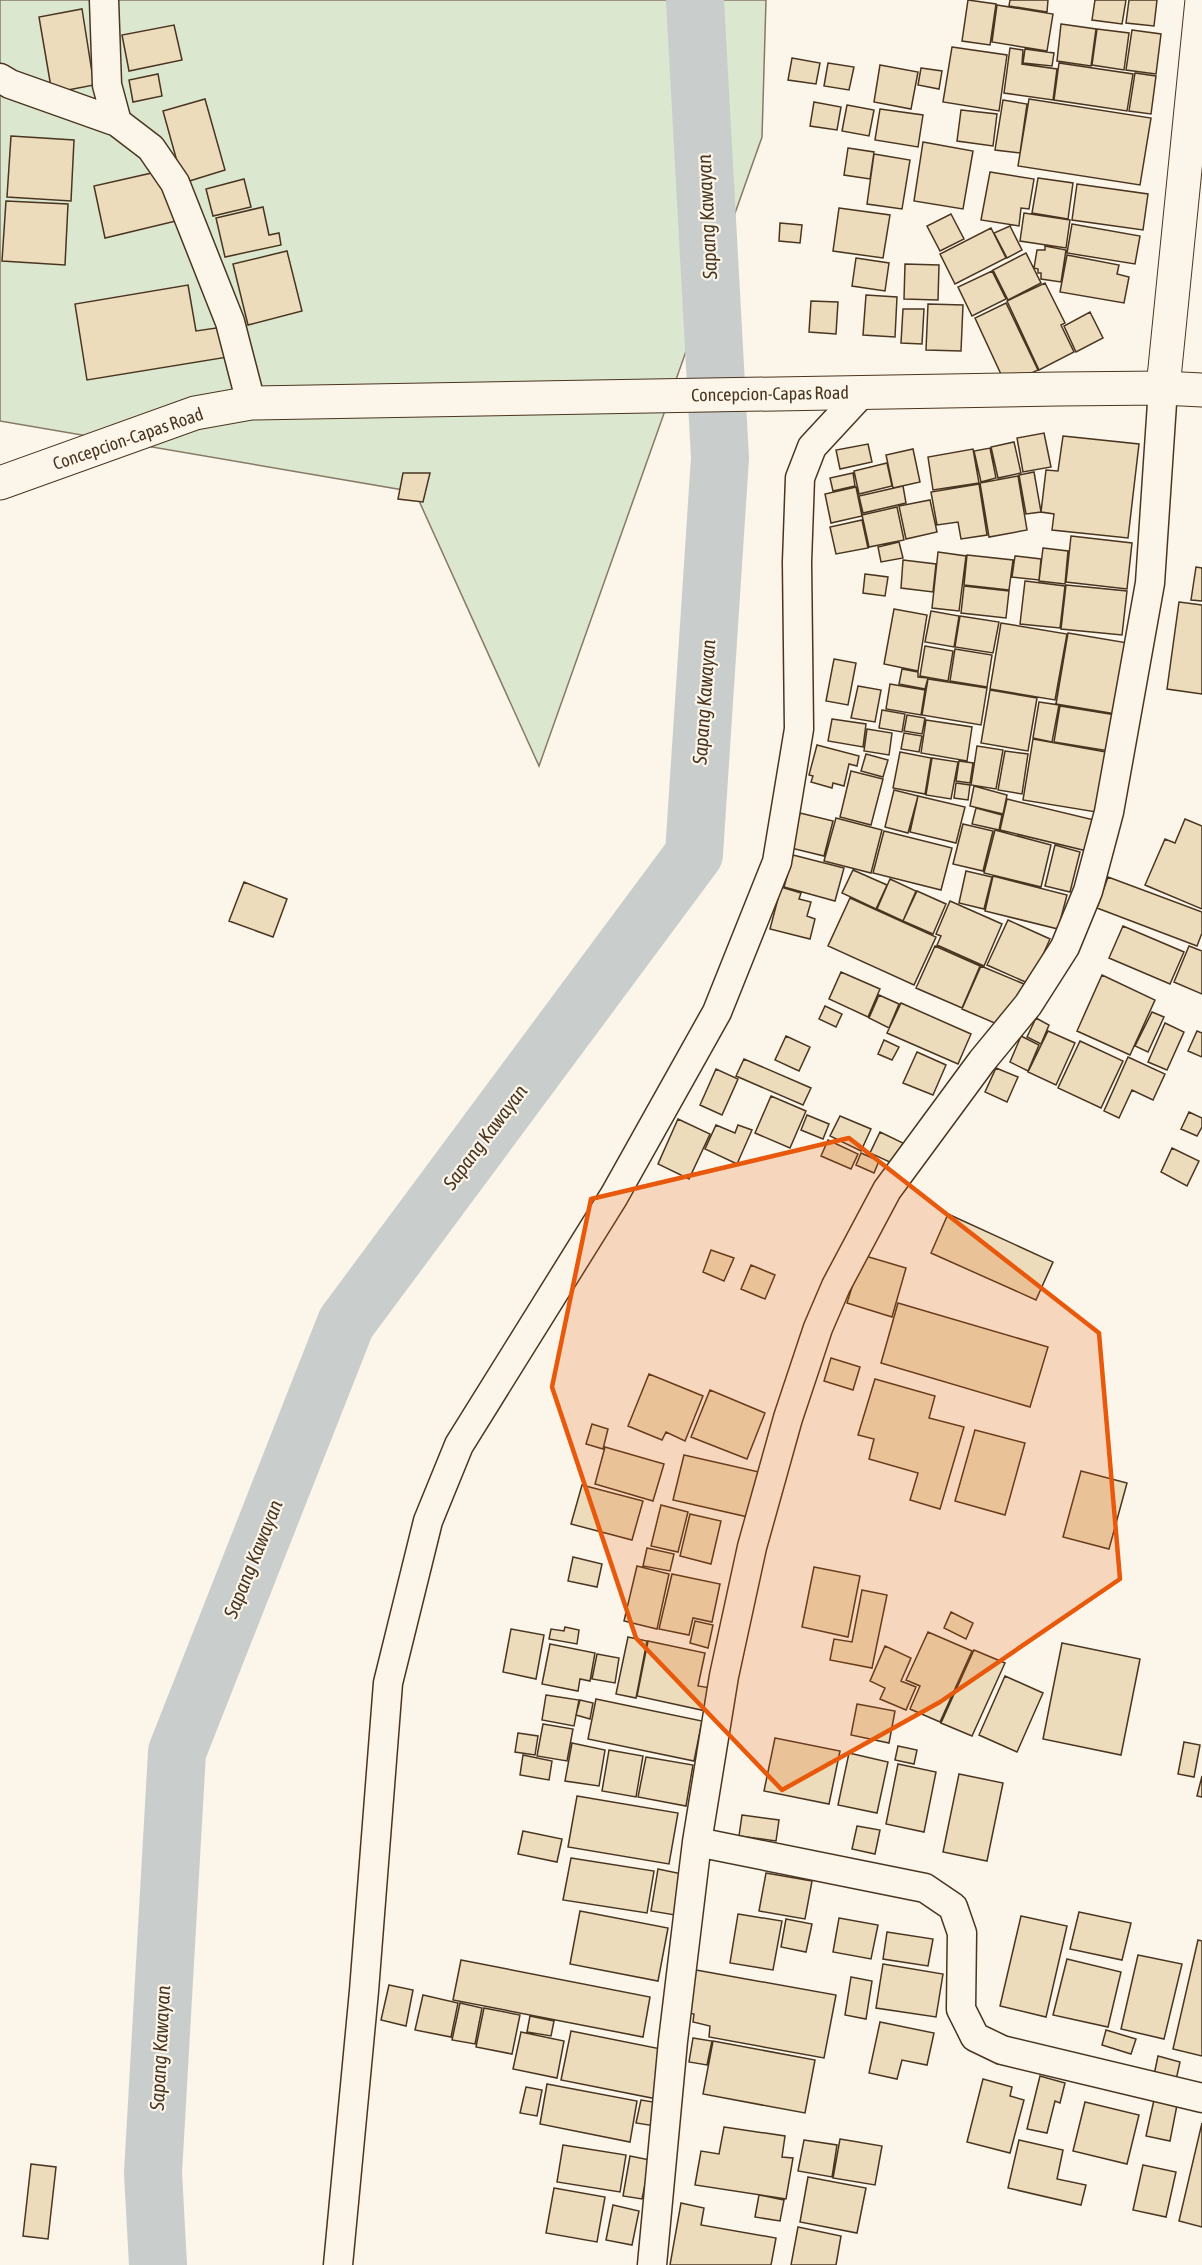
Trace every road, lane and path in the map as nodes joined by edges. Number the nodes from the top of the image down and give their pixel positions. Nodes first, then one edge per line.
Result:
1 (104, 0) edge
2 (1202, 0) edge
3 (0, 78) edge
4 (117, 122) junction
5 (1163, 388) junction
6 (1202, 390) edge
7 (862, 393) junction
8 (251, 403) junction
9 (0, 483) edge
10 (698, 1842) junction
11 (1202, 2098) edge
12 (338, 2265) edge
13 (652, 2265) edge

1 - 4 street
2 - 5 main road
3 - 4 street
4 - 8 street
5 - 6 main road, Concepcion-Capas Road
5 - 7 main road, Concepcion-Capas Road
5 - 10 street
7 - 8 main road, Concepcion-Capas Road
7 - 12 street
8 - 9 main road, Concepcion-Capas Road
10 - 11 street
10 - 13 street

